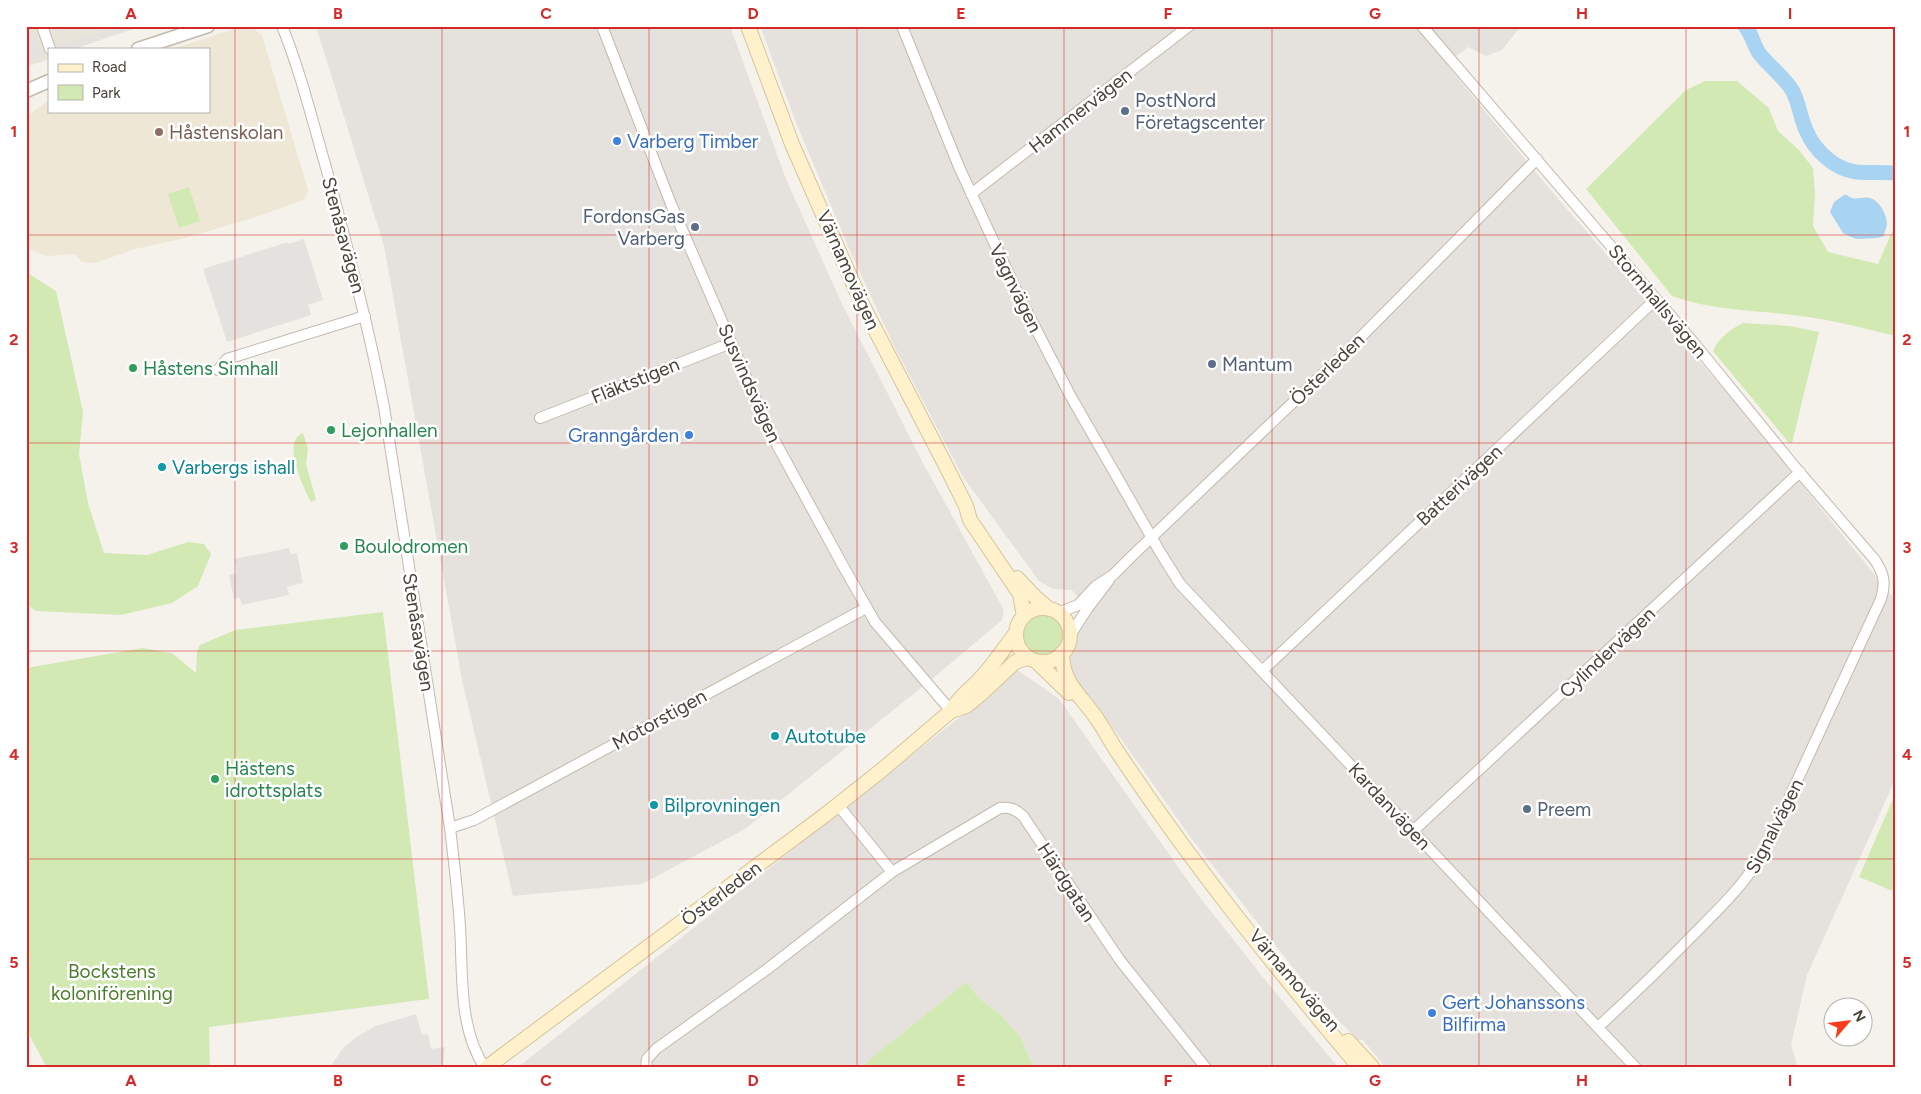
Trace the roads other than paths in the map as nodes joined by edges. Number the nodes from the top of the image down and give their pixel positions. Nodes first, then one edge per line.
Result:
1 (42, 26) edge
2 (208, 26) edge
3 (282, 26) edge
4 (602, 26) edge
5 (748, 26) edge
6 (902, 26) edge
7 (1189, 26) edge
8 (1422, 26) edge
9 (49, 46) edge
10 (141, 48) edge
11 (48, 81) edge
12 (26, 91) edge
13 (1537, 159) junction
14 (971, 194) junction
15 (1656, 300) junction
16 (365, 316) junction
17 (731, 343) junction
18 (218, 370) dead end
19 (540, 418) dead end
20 (1800, 472) junction
21 (966, 506) junction
22 (1152, 538) junction
23 (1112, 575) junction
24 (1885, 582) joint
25 (866, 608) junction
26 (1054, 611) junction
27 (1024, 616) junction
28 (1016, 634) junction
29 (1070, 637) junction
30 (1062, 654) junction
31 (1032, 660) junction
32 (1262, 671) junction
33 (951, 711) junction
34 (1118, 753) junction
35 (838, 805) junction
36 (450, 828) junction
37 (1414, 831) junction
38 (892, 872) junction
39 (1218, 891) junction
40 (1598, 1027) junction
41 (485, 1068) edge
42 (646, 1068) edge
43 (1206, 1068) edge
44 (1360, 1068) edge
45 (1373, 1068) edge
46 (1636, 1068) edge

1 - 9 street
2 - 10 street
3 - 16 street, Stenåsavägen
4 - 17 street, Susvindsvägen
5 - 21 main road, Värnamovägen
6 - 14 street, Vagnvägen
7 - 14 street, Hammervägen
8 - 13 street, Stormhallsvägen
11 - 12 street
13 - 15 street, Stormhallsvägen
13 - 22 street, Österleden
14 - 22 street, Vagnvägen
15 - 20 street, Stormhallsvägen
15 - 32 street, Batterivägen
16 - 18 street
16 - 36 street, Stenåsavägen
17 - 19 street, Fläktstigen
17 - 25 street, Susvindsvägen
20 - 24 street, Stormhallsvägen
20 - 37 street, Cylindervägen
21 - 26 main road, Värnamovägen
21 - 27 main road, Värnamovägen
22 - 23 street, Österleden
22 - 32 street, Kardanvägen
23 - 26 street, Österleden
23 - 29 street, Österleden
24 - 40 street, Signalvägen
25 - 33 street, Susvindsvägen
25 - 36 street, Motorstigen
26 - 27 main road
26 - 29 main road, Värnamovägen
27 - 28 main road
28 - 31 main road, Värnamovägen
28 - 33 main road, Österleden
29 - 30 main road
30 - 31 main road
30 - 34 main road, Värnamovägen
31 - 33 main road, Österleden
31 - 34 main road, Värnamovägen
32 - 37 street, Kardanvägen
33 - 35 main road, Österleden
34 - 39 main road, Värnamovägen
35 - 38 street
35 - 41 main road, Österleden
36 - 41 street, Stenåsavägen
37 - 40 street, Kardanvägen
38 - 42 street, Härdgatan
38 - 43 street, Härdgatan
39 - 44 main road, Värnamovägen
39 - 45 main road, Värnamovägen
40 - 46 street, Kardanvägen

